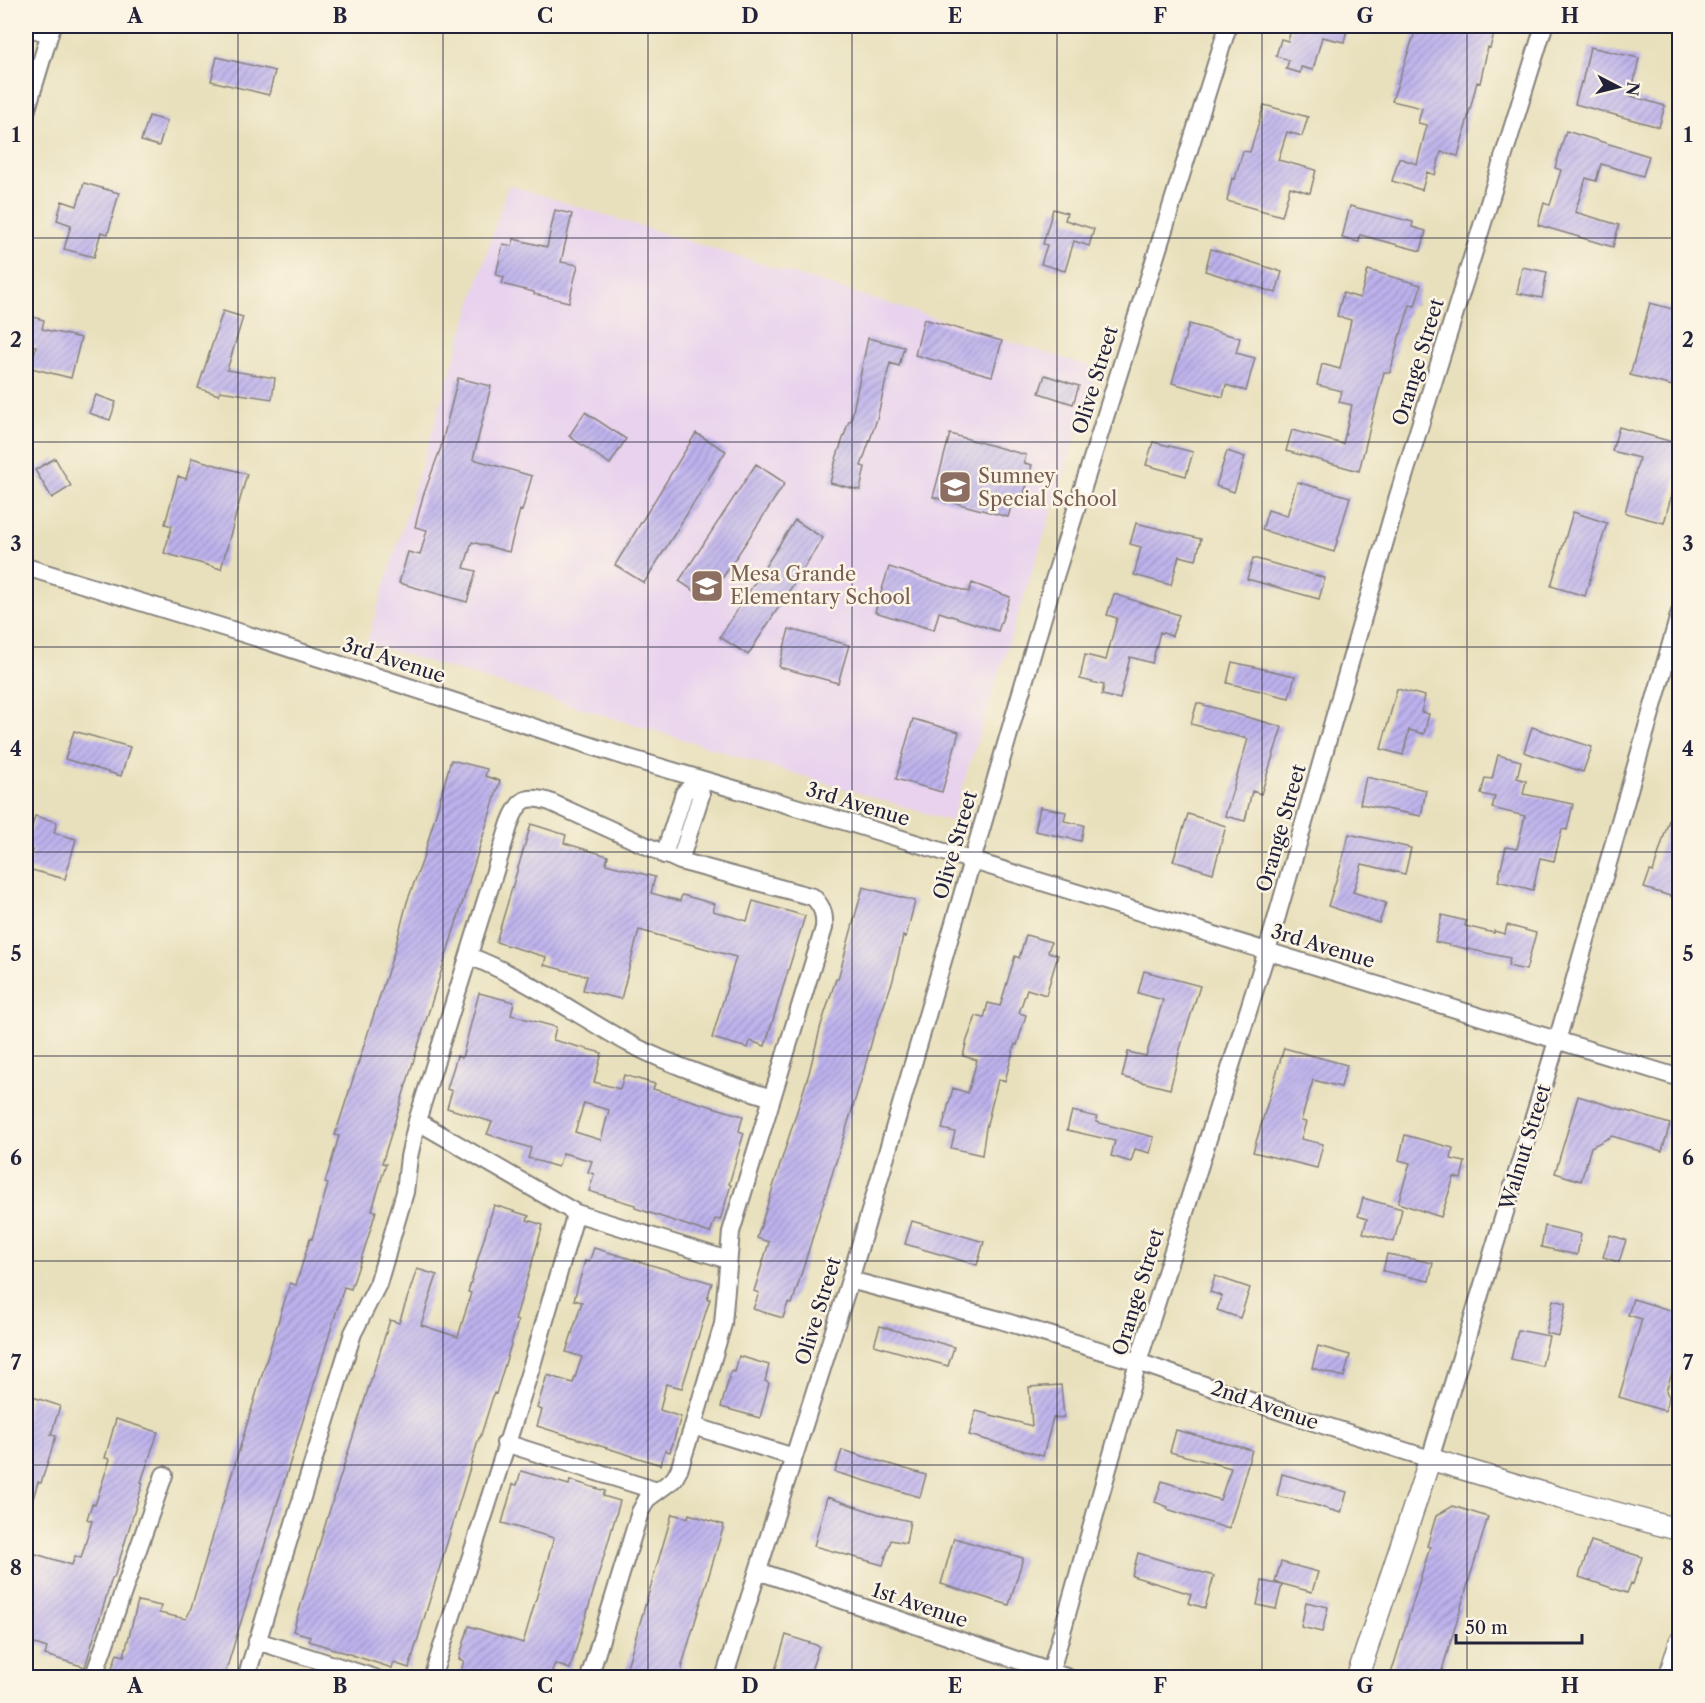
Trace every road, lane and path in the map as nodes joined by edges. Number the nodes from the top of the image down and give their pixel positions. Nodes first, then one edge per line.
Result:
1 (1228, 26) edge
2 (1544, 26) edge
3 (26, 27) edge
4 (51, 30) edge
5 (26, 112) edge
6 (26, 567) edge
7 (1680, 612) edge
8 (699, 779) junction
9 (664, 855) junction
10 (680, 861) junction
11 (972, 861) junction
12 (1267, 951) junction
13 (469, 956) junction
14 (1557, 1041) junction
15 (1680, 1078) edge
16 (772, 1098) junction
17 (417, 1121) junction
18 (576, 1213) junction
19 (728, 1260) junction
20 (850, 1280) junction
21 (1138, 1362) junction
22 (693, 1426) junction
23 (505, 1443) junction
24 (794, 1456) junction
25 (1430, 1459) junction
26 (164, 1474) dead end
27 (657, 1491) junction
28 (1680, 1530) edge
29 (758, 1571) junction
30 (257, 1641) junction
31 (1680, 1642) edge
32 (1049, 1675) edge
33 (93, 1677) edge
34 (246, 1677) edge
35 (375, 1677) edge
36 (432, 1677) edge
37 (589, 1677) edge
38 (724, 1677) edge
39 (1069, 1677) edge
40 (1357, 1677) edge
41 (1668, 1677) edge

1 - 11 street, Olive Street
2 - 12 street, Orange Street
3 - 4 street
4 - 5 street
6 - 8 street, 3rd Avenue
7 - 14 street, Walnut Street
8 - 9 street
8 - 10 street
8 - 11 street, 3rd Avenue
9 - 10 street
9 - 13 street
10 - 16 street
11 - 12 street, 3rd Avenue
11 - 20 street, Olive Street
12 - 14 street, 3rd Avenue
12 - 21 street, Orange Street
13 - 16 street
13 - 17 street
14 - 15 street, 3rd Avenue
14 - 25 street, Walnut Street
16 - 19 street
17 - 18 street
17 - 30 street
18 - 19 street
18 - 23 street
19 - 22 street
20 - 21 street, 2nd Avenue
20 - 24 street, Olive Street
21 - 25 street, 2nd Avenue
21 - 32 street, Orange Street
22 - 24 street
22 - 27 street
23 - 27 street
23 - 36 street
24 - 29 street, Olive Street
25 - 28 main road, 2nd Avenue
25 - 40 main road, Walnut Street
26 - 33 street
27 - 37 street
29 - 32 street, 1st Avenue
29 - 38 street, Olive Street
30 - 34 street
30 - 35 street
31 - 41 main road
32 - 39 street, 1st Avenue

